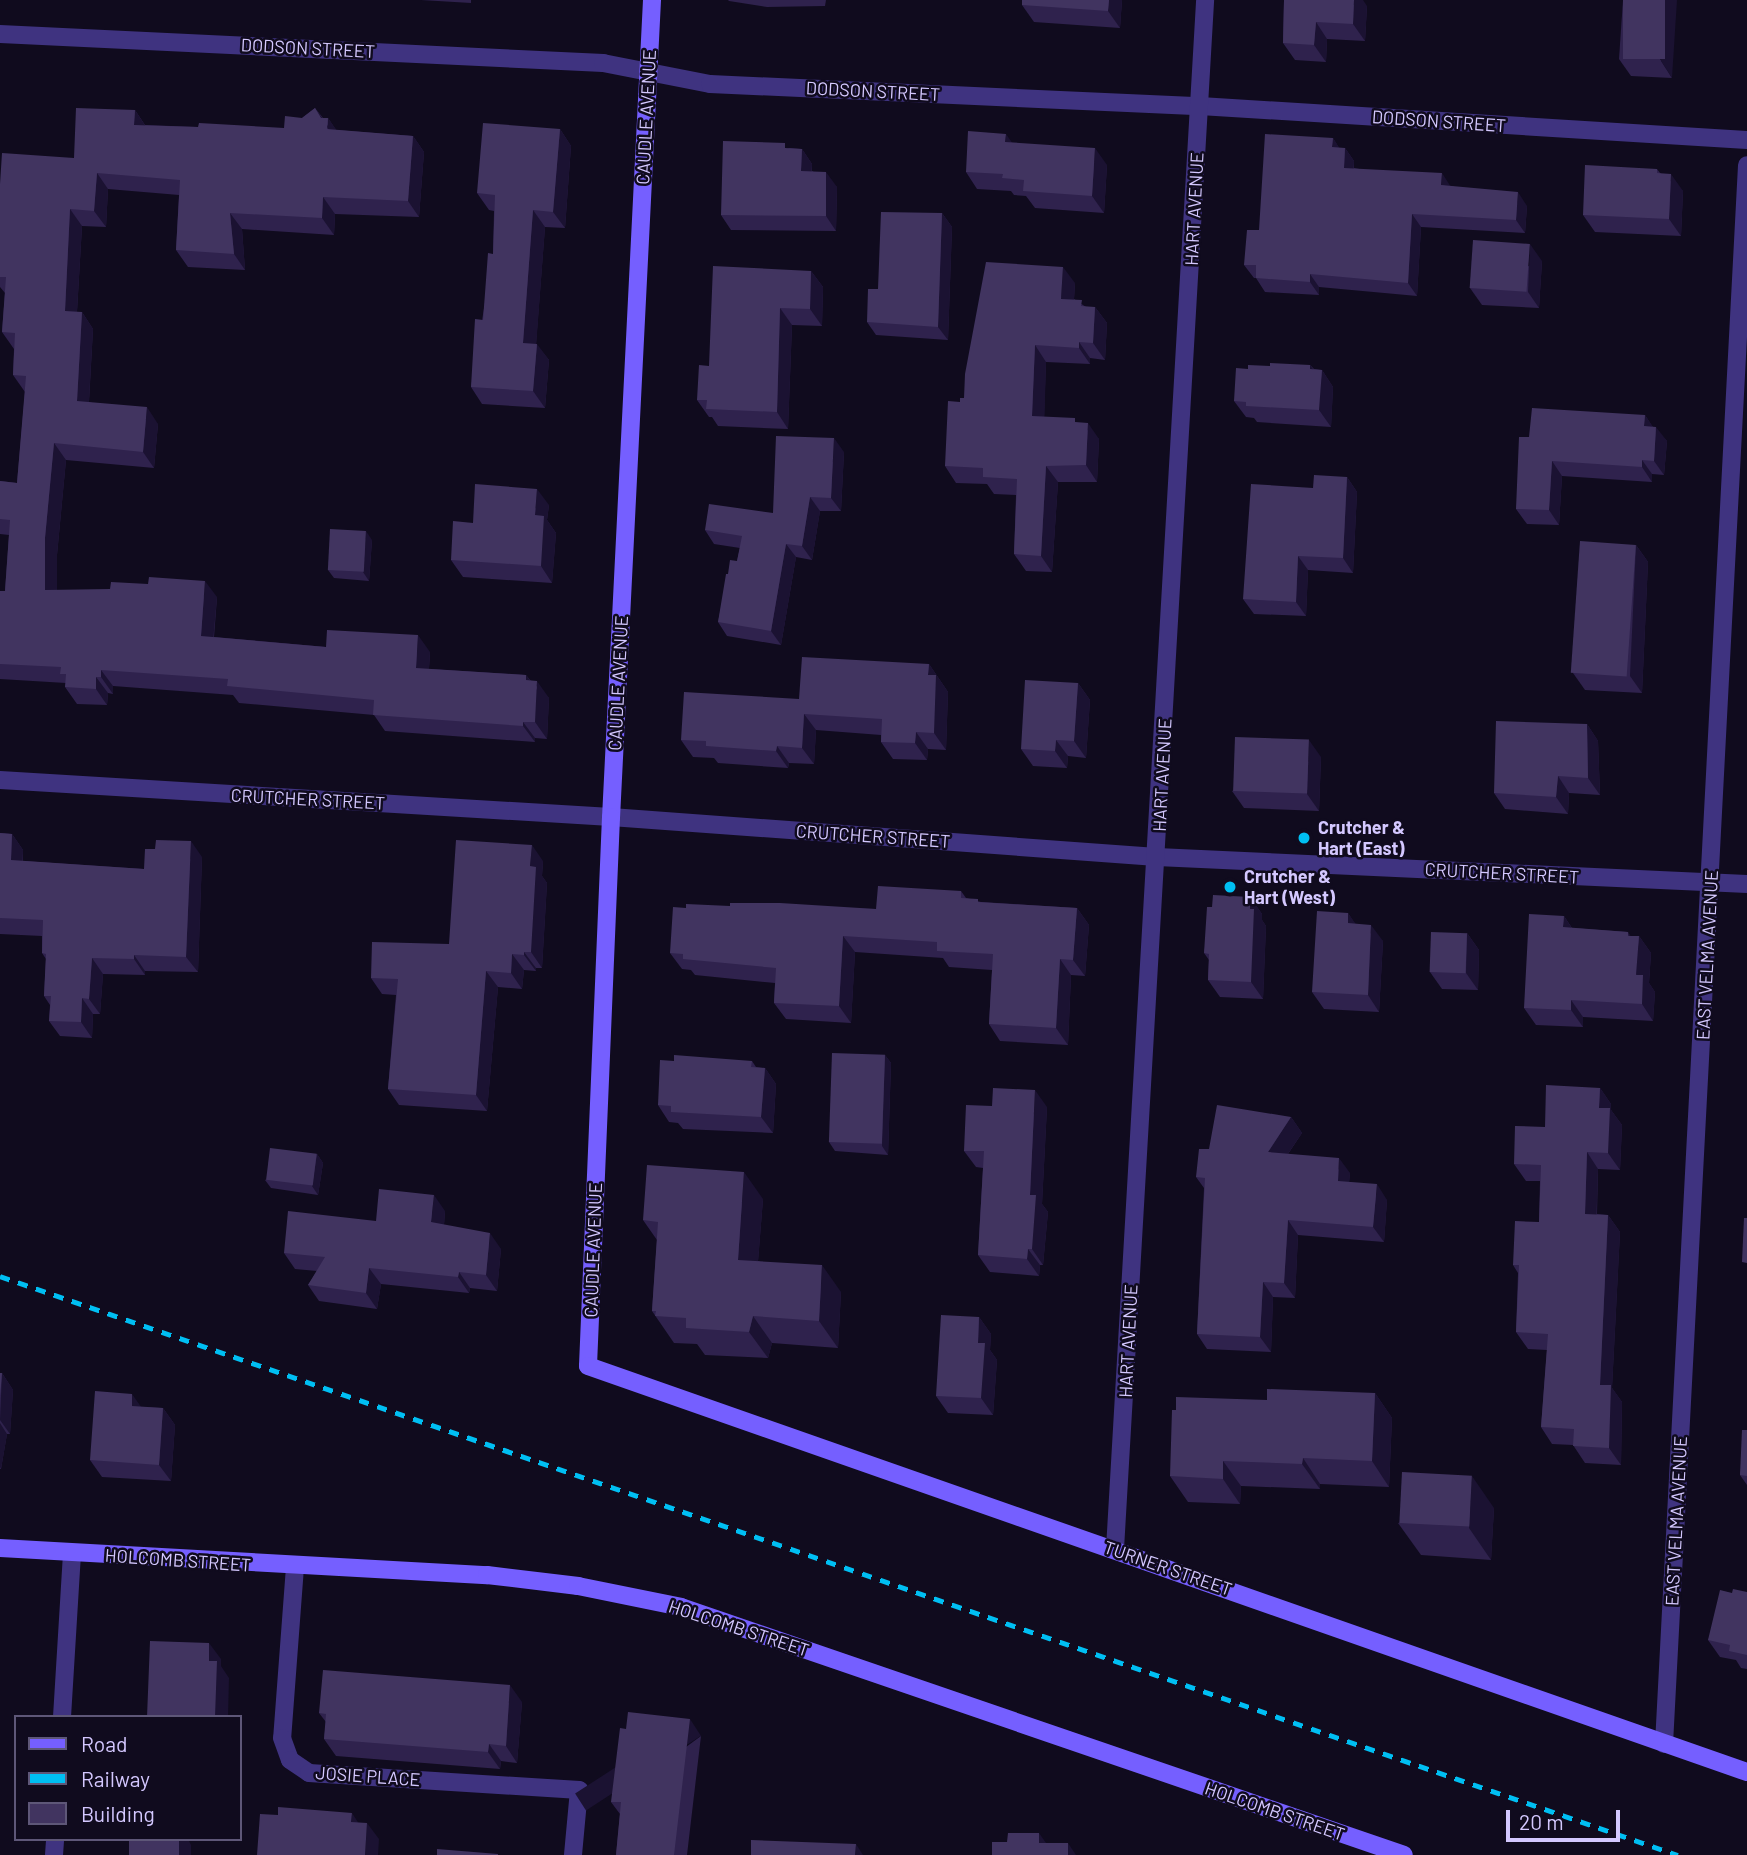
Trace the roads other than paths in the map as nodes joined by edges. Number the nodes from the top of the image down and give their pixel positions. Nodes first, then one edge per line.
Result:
1 (652, 0) edge
2 (1205, 0) edge
3 (0, 34) edge
4 (648, 71) junction
5 (1200, 106) junction
6 (1747, 140) edge
7 (1747, 165) edge
8 (0, 780) edge
9 (611, 817) junction
10 (1157, 857) junction
11 (1711, 882) junction
12 (1747, 884) edge
13 (589, 1366) joint
14 (0, 1548) edge
15 (1115, 1549) junction
16 (72, 1553) junction
17 (295, 1567) junction
18 (62, 1715) edge
19 (1664, 1744) junction
20 (1747, 1772) edge
21 (573, 1855) edge
22 (1404, 1855) edge

1 - 4 street, CAUDLE AVENUE
2 - 5 street, HART AVENUE
3 - 4 street, DODSON STREET
4 - 5 street, DODSON STREET
4 - 9 street, CAUDLE AVENUE
5 - 6 street, DODSON STREET
5 - 10 street, HART AVENUE
7 - 11 street, EAST VELMA AVENUE
8 - 9 street, CRUTCHER STREET
9 - 10 street, CRUTCHER STREET
9 - 13 street, CAUDLE AVENUE
10 - 11 street, CRUTCHER STREET
10 - 15 street, HART AVENUE
11 - 12 street, CRUTCHER STREET
11 - 19 street, EAST VELMA AVENUE
13 - 15 street, TURNER STREET
14 - 16 street, HOLCOMB STREET
15 - 19 street, TURNER STREET
16 - 17 street, HOLCOMB STREET
16 - 18 street
17 - 21 street, JOSIE PLACE
17 - 22 street, HOLCOMB STREET
19 - 20 street, TURNER STREET

